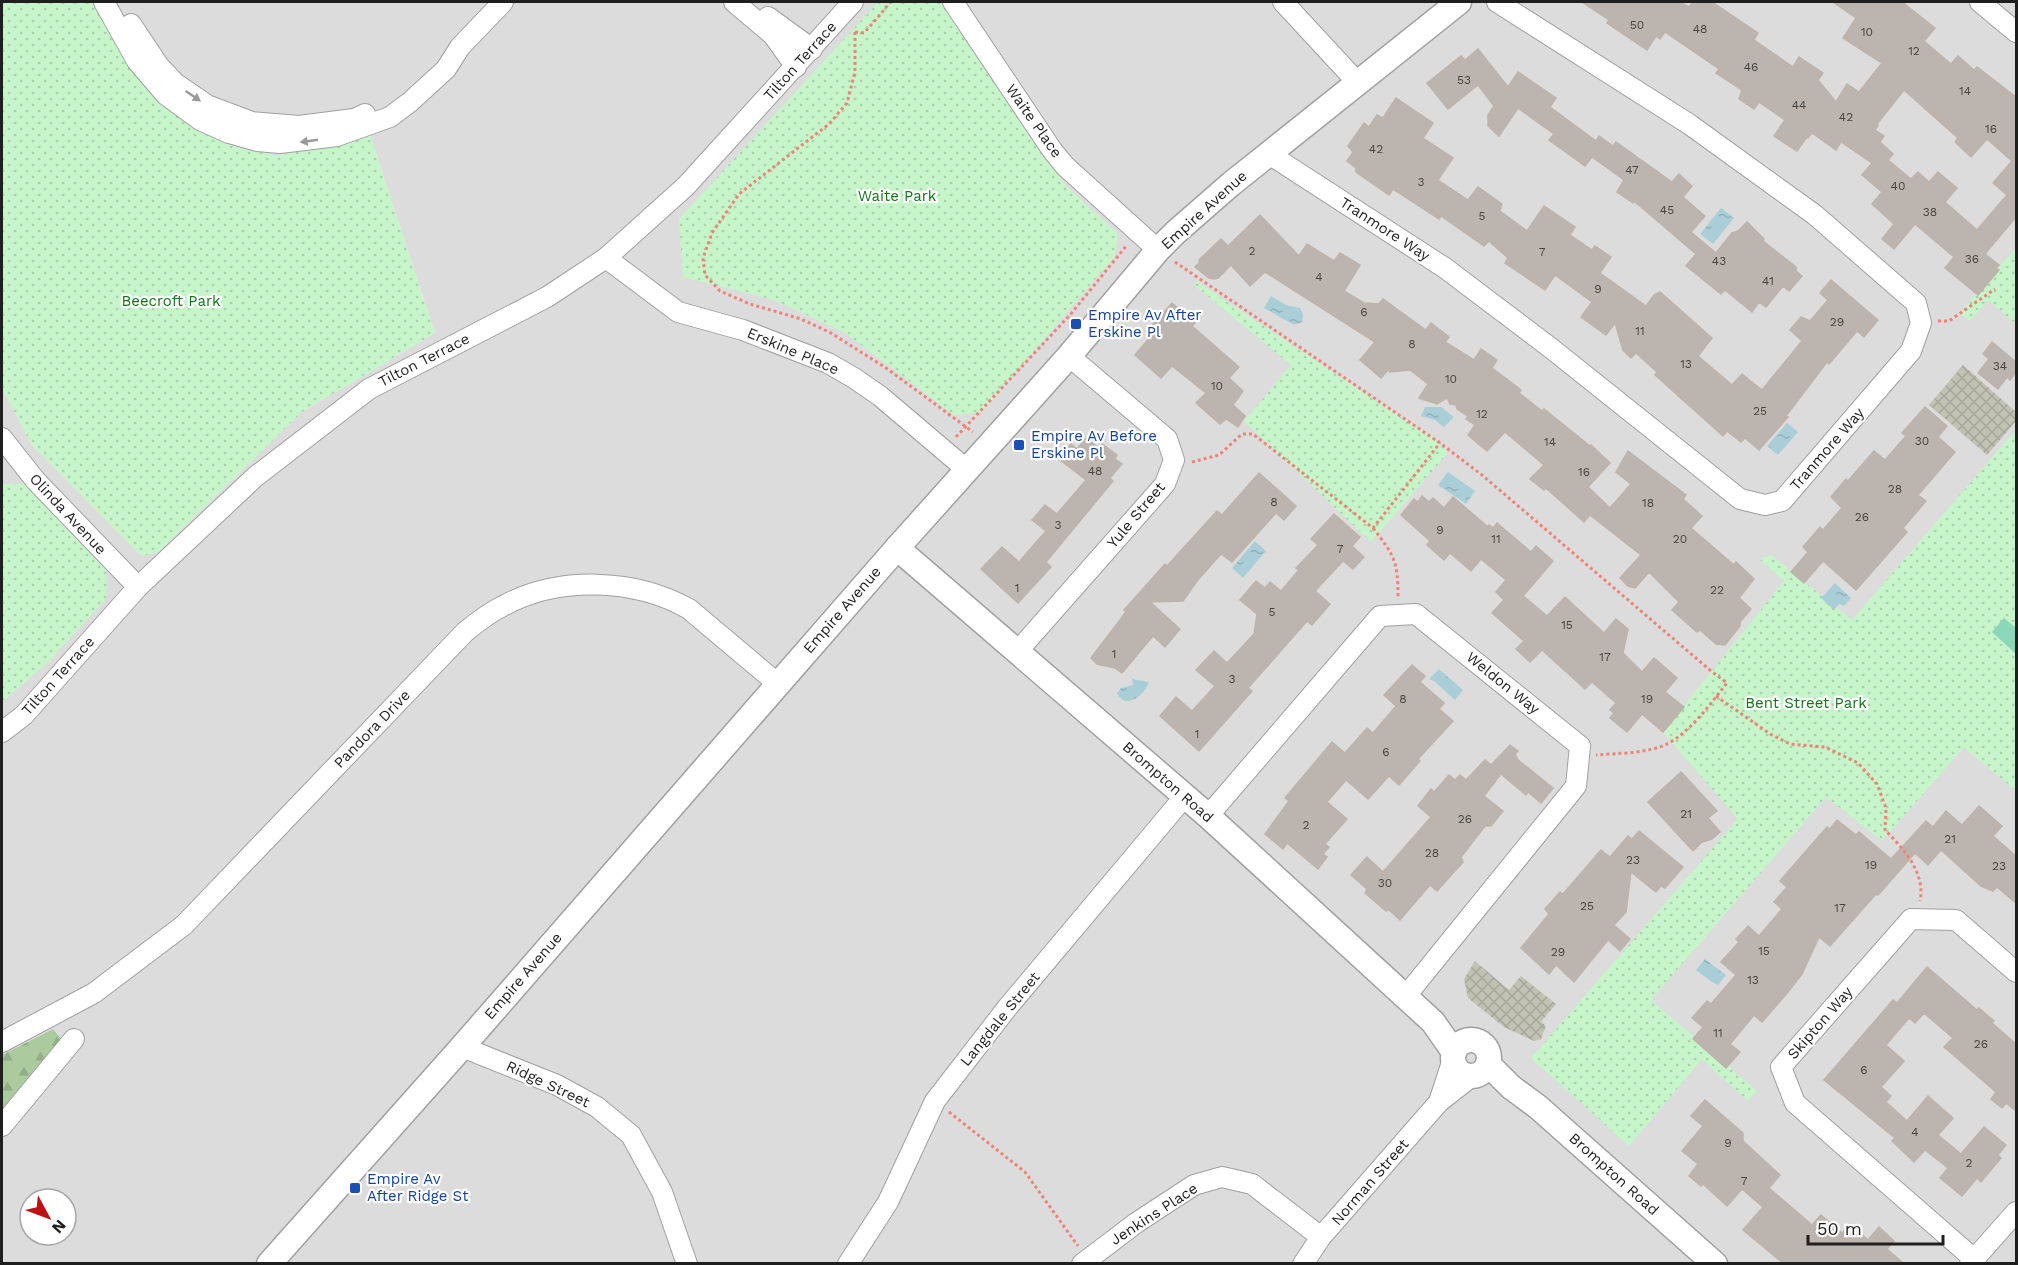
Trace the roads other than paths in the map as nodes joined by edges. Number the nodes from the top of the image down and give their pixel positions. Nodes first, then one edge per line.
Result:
1 (104, 2) edge
2 (120, 2) edge
3 (502, 2) edge
4 (734, 2) edge
5 (748, 2) edge
6 (853, 2) edge
7 (953, 2) edge
8 (1283, 2) edge
9 (1459, 2) edge
10 (1497, 2) edge
11 (1980, 2) edge
12 (2016, 32) edge
13 (460, 47) junction
14 (812, 49) junction
15 (796, 67) junction
16 (1358, 82) junction
17 (1269, 154) junction
18 (1158, 250) junction
19 (606, 258) junction
20 (1069, 356) junction
21 (5, 453) edge
22 (966, 469) junction
23 (897, 548) junction
24 (138, 587) junction
25 (1017, 652) junction
26 (778, 684) junction
27 (2, 732) edge
28 (1185, 796) junction
29 (1208, 816) junction
30 (2016, 972) edge
31 (1405, 997) junction
32 (74, 1039) dead end
33 (2, 1042) edge
34 (462, 1047) junction
35 (1459, 1051) junction
36 (1480, 1071) junction
37 (1439, 1102) junction
38 (2, 1126) edge
39 (2016, 1212) edge
40 (1321, 1237) junction
41 (1085, 1261) edge
42 (1972, 1261) edge
43 (269, 1263) edge
44 (687, 1263) edge
45 (848, 1263) edge
46 (1303, 1263) edge
47 (1716, 1263) edge

13 -> 1 street
2 -> 13 street
3 - 13 street
4 - 15 street
5 - 14 street
6 - 14 street, Tilton Terrace
7 - 18 street, Waite Place
8 - 16 street
9 - 16 street, Empire Avenue
10 - 17 street, Tranmore Way
11 - 12 street
14 - 15 street, Tilton Terrace
15 - 19 street, Tilton Terrace
16 - 17 street, Empire Avenue
17 - 18 street, Empire Avenue
18 - 20 street, Empire Avenue
19 - 22 street, Erskine Place
19 - 24 street, Tilton Terrace
20 - 22 street, Empire Avenue
20 - 25 street, Yule Street
21 - 24 street, Olinda Avenue
22 - 23 street, Empire Avenue
23 - 25 street, Brompton Road
23 - 26 street, Empire Avenue
24 - 27 street, Tilton Terrace
25 - 28 street, Brompton Road
26 - 33 street, Pandora Drive
26 - 34 street, Empire Avenue
28 - 29 street, Brompton Road
28 - 45 street, Langdale Street
29 - 31 street, Brompton Road
29 - 31 street, Weldon Way
30 - 42 street, Skipton Way
31 - 35 street, Brompton Road
32 - 38 street
34 - 43 street, Empire Avenue
34 - 44 street, Ridge Street
35 - 36 street, Brompton Road
35 - 36 street
35 - 37 street, Norman Street
36 - 37 street, Norman Street
36 - 47 street, Brompton Road
37 - 40 street, Norman Street
39 - 42 street
40 - 41 street, Jenkins Place
40 - 46 street, Norman Street

